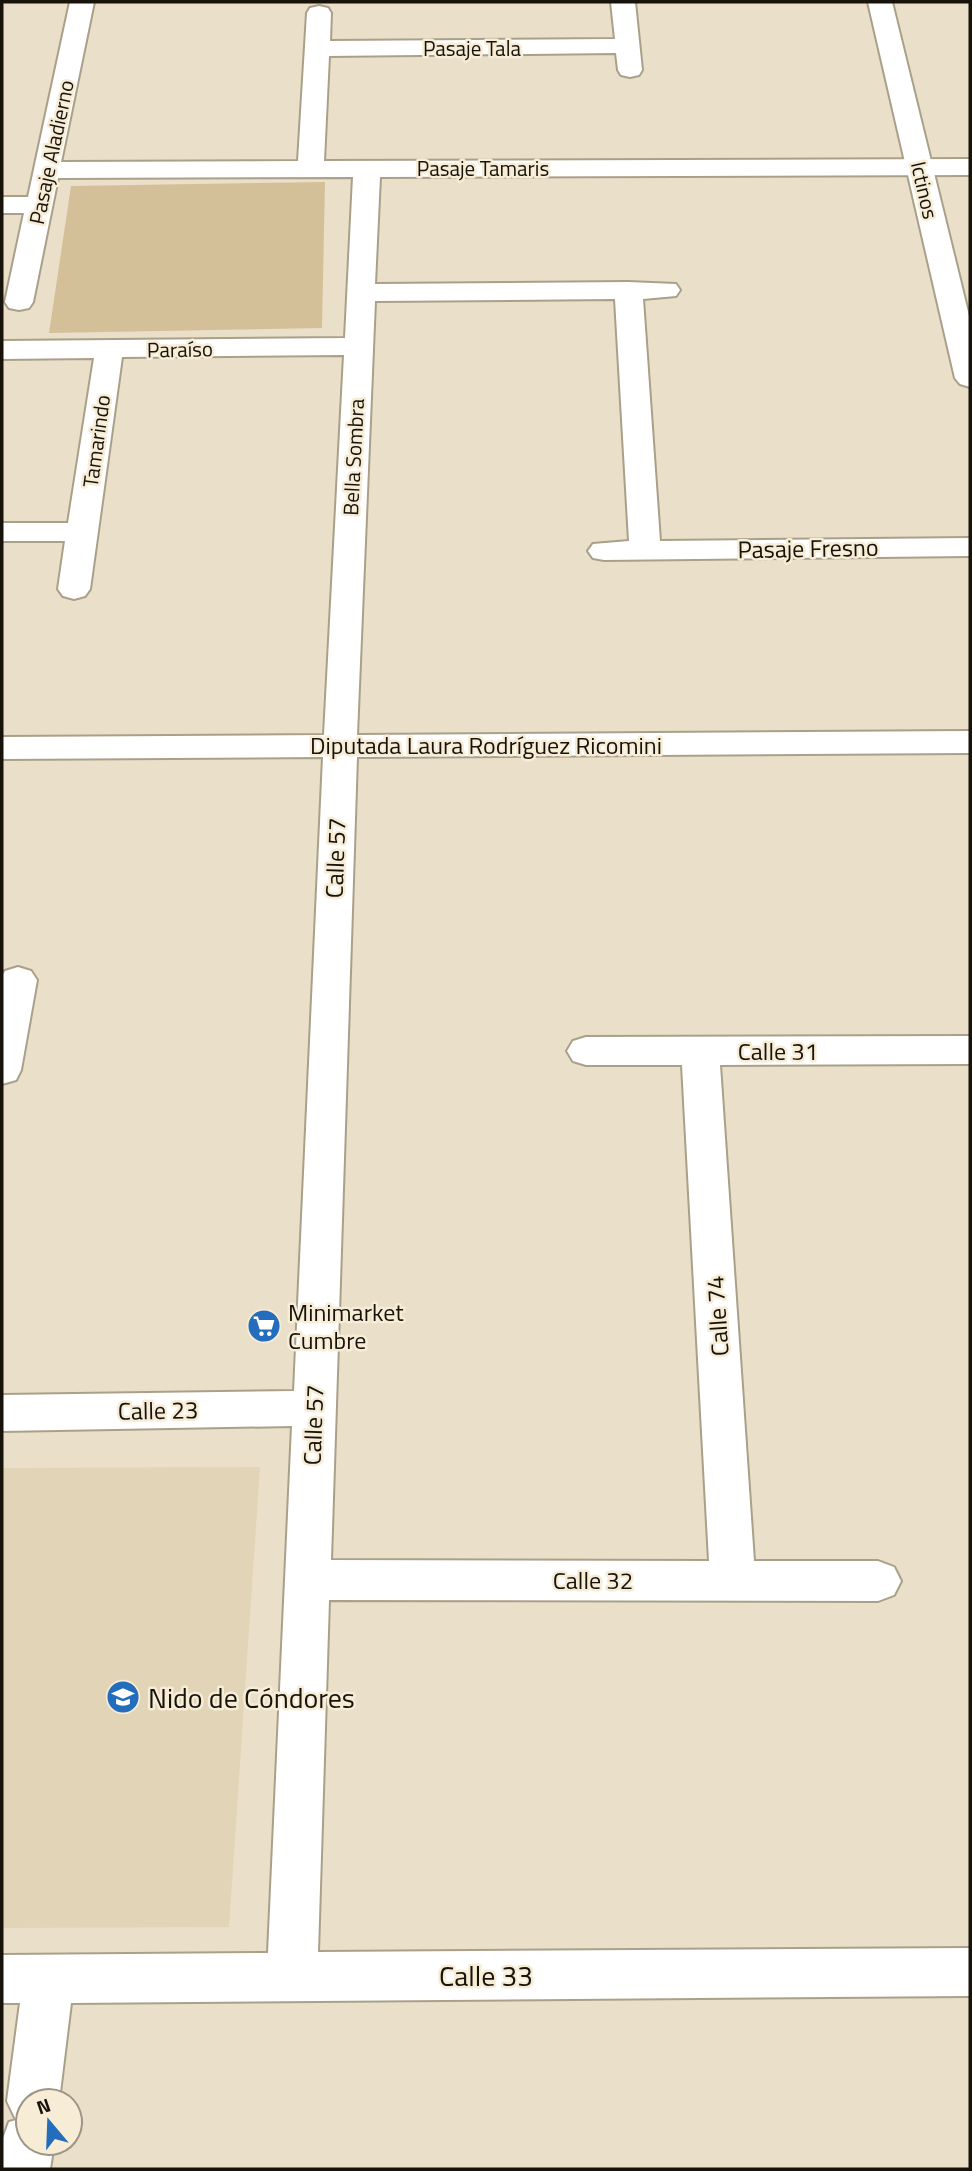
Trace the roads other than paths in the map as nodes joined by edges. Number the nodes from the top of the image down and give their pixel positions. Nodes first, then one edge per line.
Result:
1 (82, 2) edge
2 (623, 2) edge
3 (880, 2) edge
4 (319, 13) dead end
5 (317, 49) junction
6 (920, 167) junction
7 (970, 167) edge
8 (311, 169) junction
9 (367, 169) junction
10 (47, 170) junction
11 (2, 205) edge
12 (39, 205) junction
13 (628, 290) junction
14 (666, 290) dead end
15 (361, 293) junction
16 (19, 302) dead end
17 (358, 346) junction
18 (2, 350) edge
19 (109, 350) junction
20 (970, 378) edge
21 (2, 532) edge
22 (82, 532) junction
23 (970, 547) edge
24 (645, 550) junction
25 (604, 551) dead end
26 (74, 589) dead end
27 (970, 742) edge
28 (340, 747) junction
29 (2, 748) edge
30 (18, 980) dead end
31 (970, 1050) edge
32 (586, 1051) dead end
33 (700, 1051) junction
34 (2, 1070) edge
35 (314, 1408) junction
36 (2, 1413) edge
37 (307, 1580) junction
38 (733, 1581) junction
39 (878, 1581) dead end
40 (970, 1972) edge
41 (292, 1977) junction
42 (26, 1979) edge
43 (32, 2087) edge

1 - 10 street, Pasaje Aladierno
2 - 5 street, Pasaje Tala
3 - 6 street, Ictinos
4 - 5 street
5 - 8 street
6 - 7 street, Pasaje Tamaris
6 - 9 street, Pasaje Tamaris
6 - 20 street, Ictinos
8 - 9 street, Pasaje Tamaris
8 - 10 street, Pasaje Tamaris
9 - 15 street, Bella Sombra
10 - 12 street, Pasaje Aladierno
11 - 12 street
12 - 16 street, Pasaje Aladierno
13 - 14 street
13 - 15 street
13 - 24 street
15 - 17 street, Bella Sombra
17 - 19 street, Paraíso
17 - 28 street, Bella Sombra
18 - 19 street, Paraíso
19 - 22 street, Tamarindo
21 - 22 street
22 - 26 street, Tamarindo
23 - 24 street, Pasaje Fresno
24 - 25 street, Pasaje Fresno
27 - 28 street, Diputada Laura Rodríguez Ricomini
28 - 29 street, Diputada Laura Rodríguez Ricomini
28 - 35 street, Calle 57
30 - 34 street
31 - 33 street, Calle 31
32 - 33 street, Calle 31
33 - 38 street, Calle 74
35 - 36 street, Calle 23
35 - 37 street, Calle 57
37 - 38 street, Calle 32
37 - 41 street, Calle 57
38 - 39 street, Calle 32
40 - 41 street, Calle 33
41 - 42 street, Calle 33
42 - 43 street

